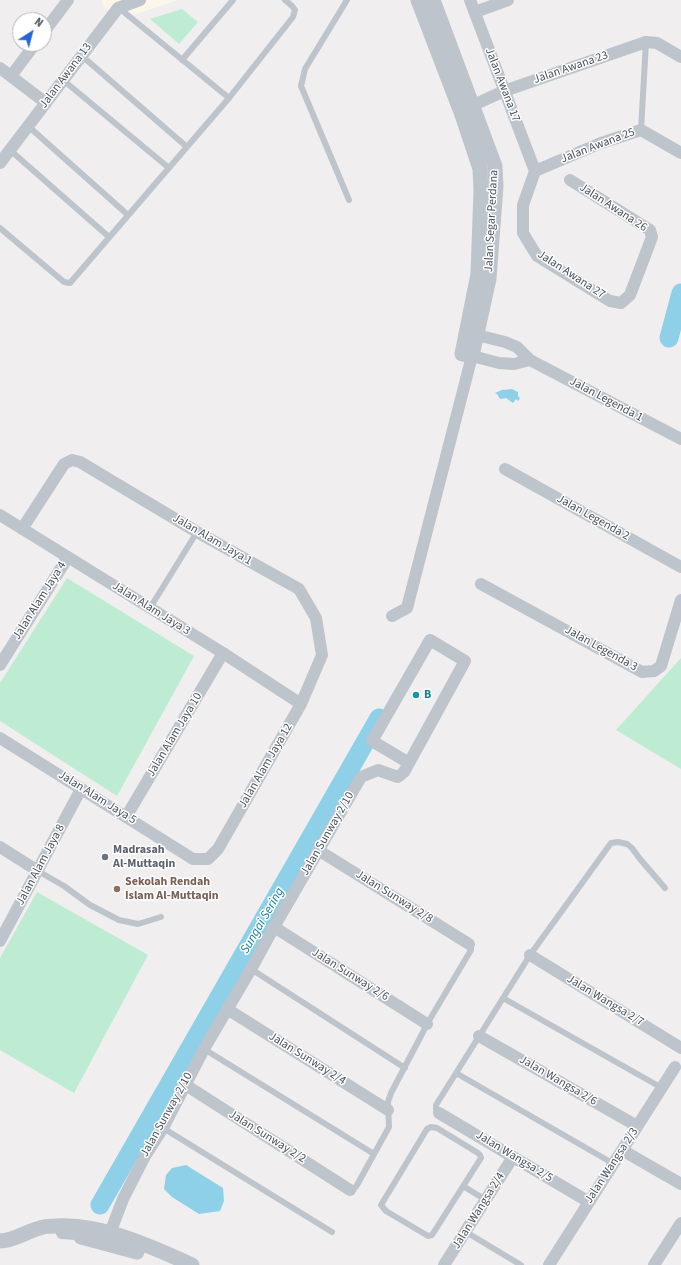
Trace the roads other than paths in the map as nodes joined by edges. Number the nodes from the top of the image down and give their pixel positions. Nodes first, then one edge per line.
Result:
1 (68, 0) edge
2 (140, 0) edge
3 (233, 0) edge
4 (285, 0) edge
5 (347, 0) edge
6 (418, 0) edge
7 (433, 0) edge
8 (470, 0) edge
9 (508, 0) edge
10 (117, 4) edge
11 (475, 12) junction
12 (52, 21) edge
13 (646, 42) junction
14 (29, 52) edge
15 (82, 56) junction
16 (681, 57) edge
17 (182, 60) junction
18 (0, 68) edge
19 (11, 76) junction
20 (63, 80) junction
21 (504, 91) junction
22 (229, 98) junction
23 (46, 103) junction
24 (466, 109) junction
25 (28, 126) junction
26 (641, 130) junction
27 (187, 147) junction
28 (10, 150) junction
29 (681, 153) edge
30 (0, 163) edge
31 (169, 168) junction
32 (535, 171) junction
33 (570, 180) dead end
34 (349, 200) dead end
35 (128, 215) junction
36 (0, 228) edge
37 (110, 237) junction
38 (621, 303) joint
39 (471, 333) junction
40 (467, 355) junction
41 (530, 360) junction
42 (681, 439) edge
43 (505, 469) dead end
44 (0, 515) edge
45 (22, 529) junction
46 (197, 532) junction
47 (68, 557) junction
48 (681, 568) edge
49 (481, 584) dead end
50 (681, 600) edge
51 (150, 608) junction
52 (392, 616) dead end
53 (223, 654) junction
54 (322, 655) joint
55 (0, 665) edge
56 (301, 704) junction
57 (0, 738) edge
58 (409, 763) junction
59 (81, 789) junction
60 (126, 817) junction
61 (0, 847) edge
62 (318, 850) junction
63 (193, 859) joint
64 (38, 871) junction
65 (664, 888) dead end
66 (161, 917) dead end
67 (274, 927) junction
68 (0, 941) edge
69 (469, 944) joint
70 (530, 955) junction
71 (251, 969) junction
72 (503, 998) junction
73 (227, 1009) junction
74 (427, 1024) junction
75 (479, 1036) junction
76 (204, 1048) junction
77 (681, 1048) edge
78 (675, 1067) dead end
79 (405, 1068) junction
80 (456, 1073) junction
81 (184, 1084) junction
82 (662, 1088) junction
83 (388, 1110) junction
84 (439, 1113) joint
85 (637, 1126) junction
86 (163, 1128) junction
87 (622, 1150) junction
88 (374, 1154) junction
89 (513, 1157) junction
90 (614, 1164) junction
91 (681, 1184) edge
92 (463, 1186) junction
93 (350, 1190) joint
94 (486, 1200) junction
95 (589, 1202) junction
96 (681, 1223) edge
97 (332, 1232) dead end
98 (466, 1232) junction
99 (62, 1233) junction
100 (110, 1233) junction
101 (0, 1241) edge
102 (0, 1248) edge
103 (139, 1253) junction
104 (164, 1262) edge
105 (192, 1265) edge
106 (444, 1265) edge
107 (521, 1265) edge
108 (549, 1265) edge
109 (654, 1265) edge

1 - 12 street
2 - 10 street
3 - 17 lane
4 - 22 lane
5 - 34 lane
6 - 24 street, Jalan Segar Perdana
7 - 24 street, Jalan Segar Perdana
8 - 11 street, Jalan Awana 17
9 - 11 street
10 - 15 street, Jalan Awana 13
10 - 17 lane
11 - 21 street, Jalan Awana 17
13 - 16 street
13 - 21 street, Jalan Awana 23
13 - 26 lane
14 - 19 street
15 - 20 street, Jalan Awana 13
15 - 27 lane
17 - 22 lane
18 - 19 street
19 - 23 street
20 - 23 street, Jalan Awana 13
20 - 31 lane
21 - 24 street, Jalan Awana 23
21 - 32 street, Jalan Awana 17
22 - 27 lane
23 - 25 street, Jalan Awana 13
24 - 39 street, Jalan Segar Perdana
25 - 28 street, Jalan Awana 13
25 - 35 lane
26 - 29 street, Jalan Awana 25
26 - 32 street, Jalan Awana 25
27 - 31 lane
28 - 30 street, Jalan Awana 13
28 - 37 lane
31 - 35 lane
32 - 38 street, Jalan Awana 27
33 - 38 street, Jalan Awana 26
35 - 37 lane
36 - 37 lane
39 - 40 street, Jalan Segar Perdana
39 - 41 street, Jalan Legenda 1
40 - 41 street
40 - 52 street
41 - 42 street, Jalan Legenda 1
43 - 48 street, Jalan Legenda 2
44 - 45 street, Jalan Alam Jaya 3
45 - 46 street, Jalan Alam Jaya 1
45 - 47 street, Jalan Alam Jaya 3
46 - 51 lane
46 - 54 street, Jalan Alam Jaya 1
47 - 51 street, Jalan Alam Jaya 3
47 - 55 street, Jalan Alam Jaya 4
49 - 50 street, Jalan Legenda 3
51 - 53 street, Jalan Alam Jaya 3
53 - 56 street, Jalan Alam Jaya 3
53 - 60 street, Jalan Alam Jaya 10
54 - 56 street, Jalan Alam Jaya 12
56 - 63 street, Jalan Alam Jaya 12
57 - 59 street, Jalan Alam Jaya 5
58 - 58 street, Jalan Sunway 2/10
58 - 62 street, Jalan Sunway 2/10
59 - 60 street, Jalan Alam Jaya 5
59 - 64 street, Jalan Alam Jaya 8
60 - 63 street, Jalan Alam Jaya 5
61 - 64 street
62 - 67 street, Jalan Sunway 2/10
62 - 69 street, Jalan Sunway 2/8
64 - 66 lane
64 - 68 street, Jalan Alam Jaya 8
65 - 70 lane
67 - 71 street, Jalan Sunway 2/10
67 - 74 street, Jalan Sunway 2/6
69 - 74 lane
70 - 72 lane
70 - 77 street, Jalan Wangsa 2/7
71 - 73 street, Jalan Sunway 2/10
71 - 79 lane
72 - 75 lane
72 - 82 lane
73 - 76 street, Jalan Sunway 2/10
73 - 83 street, Jalan Sunway 2/4
74 - 79 lane
75 - 80 lane
75 - 85 street, Jalan Wangsa 2/6
76 - 81 street, Jalan Sunway 2/10
76 - 88 lane
78 - 82 street, Jalan Wangsa 2/3
79 - 83 lane
80 - 84 lane
80 - 90 lane
81 - 86 street, Jalan Sunway 2/10
81 - 93 street, Jalan Sunway 2/2
82 - 85 street, Jalan Wangsa 2/3
83 - 88 lane
84 - 89 street, Jalan Wangsa 2/5
85 - 87 street, Jalan Wangsa 2/3
86 - 97 lane
86 - 100 street, Jalan Sunway 2/10
87 - 90 street, Jalan Wangsa 2/3
87 - 91 street
88 - 93 lane
89 - 94 street, Jalan Wangsa 2/4
89 - 95 street, Jalan Wangsa 2/5
90 - 95 street, Jalan Wangsa 2/3
92 - 92 lane
92 - 94 lane
94 - 98 street, Jalan Wangsa 2/4
95 - 108 street, Jalan Wangsa 2/3
96 - 109 street
98 - 106 street, Jalan Wangsa 2/4
98 - 107 lane
99 - 100 street
99 - 102 street
99 - 103 street
100 - 101 street
100 - 103 street
100 - 105 street
103 - 104 street

